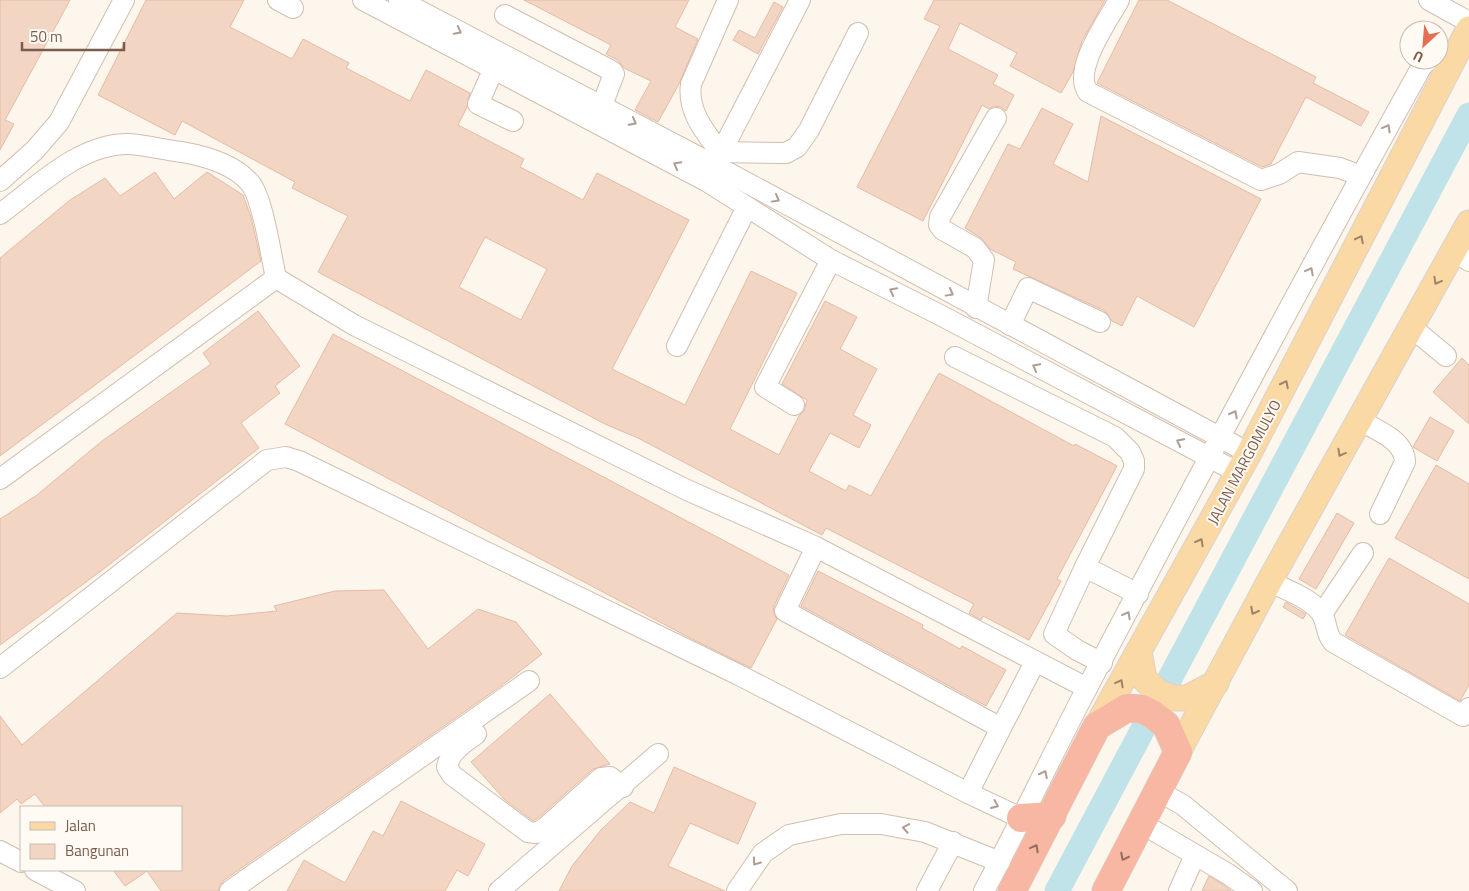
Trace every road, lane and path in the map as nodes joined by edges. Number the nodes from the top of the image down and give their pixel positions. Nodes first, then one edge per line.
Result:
1 (124, 0) edge
2 (363, 0) edge
3 (399, 0) edge
4 (728, 0) edge
5 (800, 0) edge
6 (1119, 0) edge
7 (1429, 0) edge
8 (505, 15) dead end
9 (421, 21) junction
10 (1467, 31) edge
11 (858, 33) dead end
12 (1449, 45) edge
13 (494, 68) junction
14 (1420, 70) edge
15 (602, 105) junction
16 (996, 118) dead end
17 (513, 121) dead end
18 (714, 166) junction
19 (1361, 176) junction
20 (0, 181) edge
21 (748, 207) junction
22 (0, 214) edge
23 (1468, 227) edge
24 (1461, 256) edge
25 (831, 260) junction
26 (276, 278) junction
27 (976, 308) junction
28 (1100, 322) dead end
29 (1010, 325) junction
30 (1411, 327) junction
31 (677, 346) dead end
32 (1446, 356) dead end
33 (956, 357) dead end
34 (1061, 380) junction
35 (1050, 403) junction
36 (794, 405) dead end
37 (1360, 420) junction
38 (1221, 437) junction
39 (1210, 457) junction
40 (1244, 463) junction
41 (0, 479) edge
42 (1380, 514) dead end
43 (816, 547) junction
44 (1363, 553) dead end
45 (1085, 567) junction
46 (1269, 582) junction
47 (1138, 594) junction
48 (1322, 614) junction
49 (1139, 651) junction
50 (1035, 662) junction
51 (1102, 663) junction
52 (0, 668) edge
53 (529, 681) dead end
54 (1216, 683) junction
55 (1087, 688) junction
56 (509, 708) dead end
57 (1469, 708) edge
58 (1097, 726) junction
59 (1001, 728) junction
60 (1178, 752) junction
61 (658, 754) dead end
62 (623, 786) junction
63 (1158, 791) junction
64 (968, 793) junction
65 (1052, 816) junction
66 (1022, 818) junction
67 (1141, 824) junction
68 (953, 842) junction
69 (0, 851) edge
70 (1195, 855) junction
71 (20, 861) edge
72 (1000, 862) junction
73 (37, 871) edge
74 (75, 891) edge
75 (230, 891) edge
76 (499, 891) edge
77 (737, 891) edge
78 (927, 891) edge
79 (984, 891) edge
80 (1012, 891) edge
81 (1106, 891) edge
82 (1179, 891) edge
83 (1252, 891) edge
84 (1287, 891) edge

1 - 20 lane
2 - 9 lane
3 - 9 lane
4 - 18 lane
5 - 18 lane
6 - 19 lane
7 - 10 lane
8 - 15 lane
9 - 13 lane
9 -> 15 lane
10 - 12 lane
40 -> 10 main road, JALAN MARGOMULYO
11 - 18 lane
13 - 17 lane
18 -> 13 lane
19 -> 14 lane
15 -> 18 lane
16 - 27 lane
18 - 21 lane
18 -> 27 lane
38 -> 19 lane
21 - 25 lane
21 - 31 lane
22 - 26 lane
23 - 24 main road
24 -> 30 main road
34 -> 25 lane
25 - 36 lane
26 - 41 lane
26 - 43 lane
27 - 29 lane
28 - 29 lane
29 - 38 lane
30 - 32 lane
30 - 37 main road
33 - 35 lane
34 - 35 lane
39 -> 34 lane
35 - 45 lane
37 - 42 lane
37 -> 46 main road
38 - 39 lane
38 - 40 lane
39 - 40 lane
39 - 47 lane
49 -> 40 main road, JALAN MARGOMULYO
43 - 50 lane
43 - 59 lane
44 - 48 lane
45 - 47 lane
45 - 51 lane
46 - 48 lane
46 -> 54 main road
51 -> 47 lane
48 - 57 lane
49 - 54 main road
58 -> 49 main road, JALAN MARGOMULYO
50 - 55 lane
50 - 59 lane
51 - 55 lane
52 - 64 lane
53 - 75 lane
54 - 60 main road
66 -> 55 lane
56 - 62 lane
58 - 60 highway
58 - 65 highway, JALAN MARGOMULYO
59 - 64 lane
60 - 63 highway
61 - 62 lane
62 - 76 lane
63 - 67 highway
63 - 84 lane
64 -> 66 lane
65 - 66 highway
80 -> 65 highway, JALAN MARGOMULYO
66 - 72 lane
67 - 70 lane
67 -> 81 highway
68 - 72 lane
68 -> 77 lane
68 - 78 lane
69 - 71 lane
70 - 82 lane
70 - 83 lane
72 - 79 lane
73 - 74 lane

